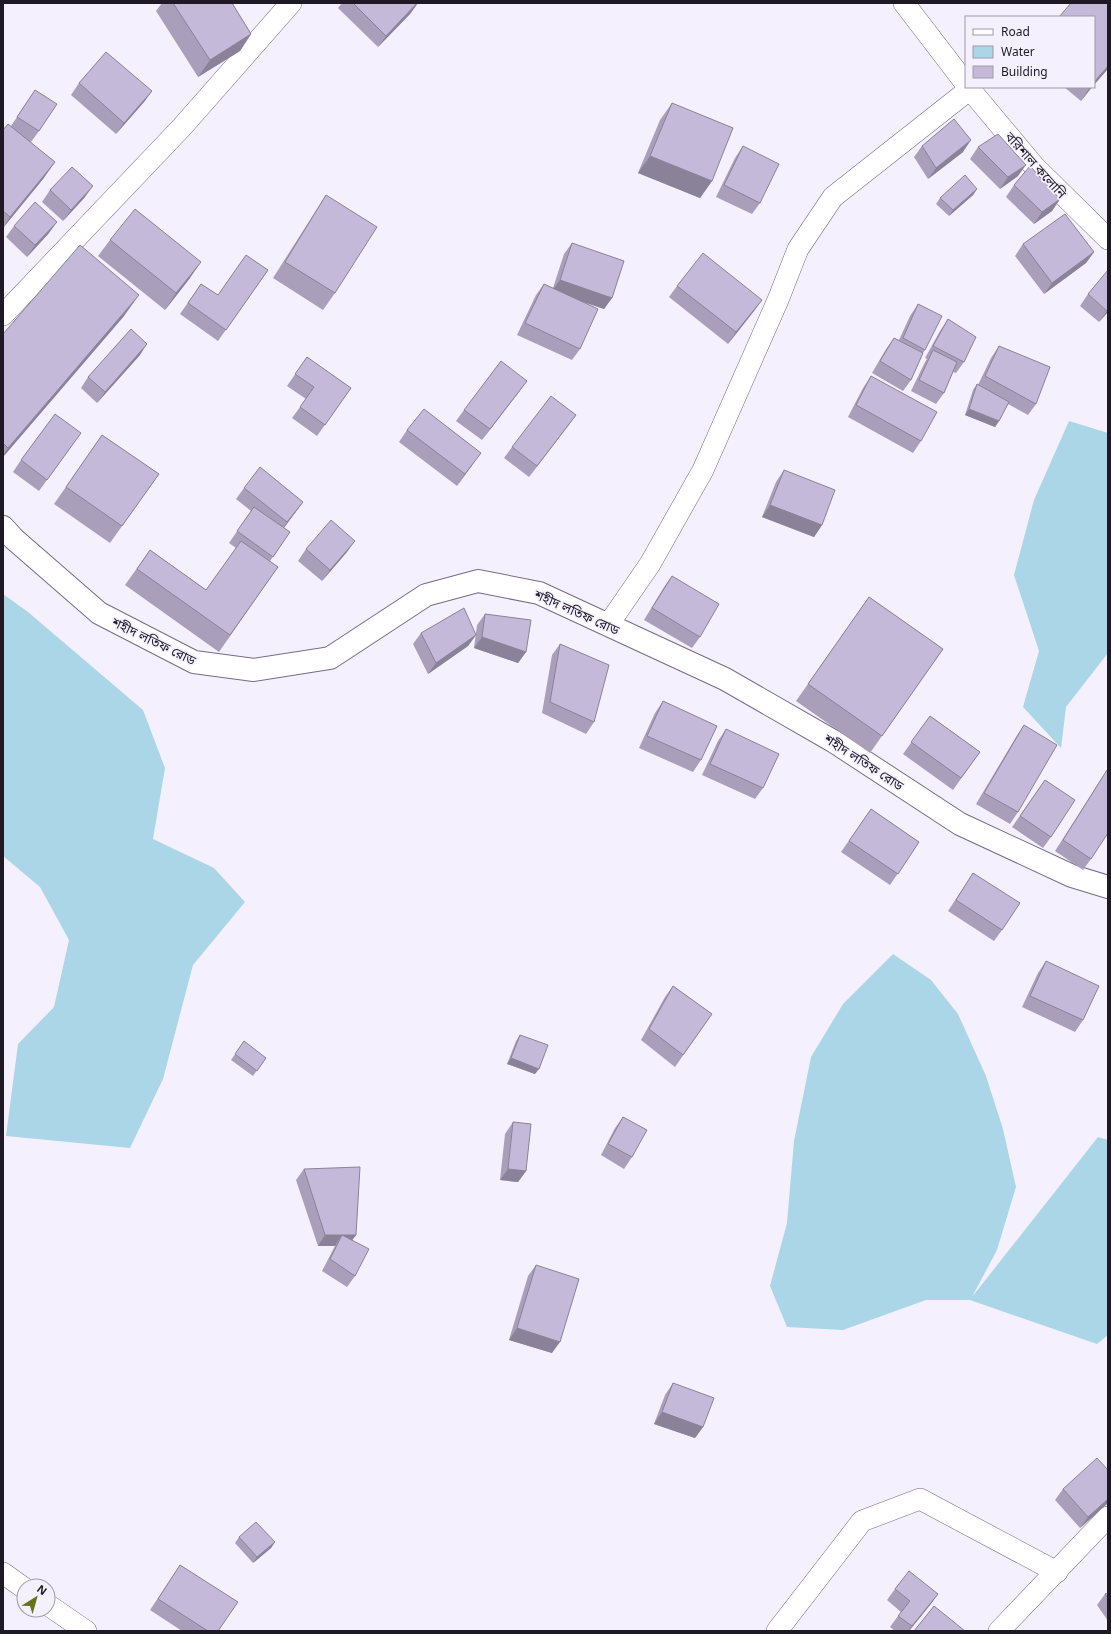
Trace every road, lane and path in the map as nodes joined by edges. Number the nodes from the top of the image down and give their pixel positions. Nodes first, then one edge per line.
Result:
1 (291, 3) edge
2 (904, 3) edge
3 (965, 83) edge
4 (967, 88) edge
5 (969, 88) edge
6 (1108, 239) edge
7 (3, 316) edge
8 (3, 527) edge
9 (608, 625) junction
10 (1108, 886) edge
11 (1108, 1517) edge
12 (1057, 1572) junction
13 (3, 1573) edge
14 (16, 1582) edge
15 (56, 1610) edge
16 (86, 1631) edge
17 (777, 1631) edge
18 (999, 1631) edge

1 - 7 street
2 - 3 street, বরিশাল কলোনি
4 - 9 street
5 - 6 street, বরিশাল কলোনি
8 - 9 street, শহীদ লতিফ রোড
9 - 10 street, শহীদ লতিফ রোড
11 - 12 street
12 - 17 street
12 - 18 street
13 - 14 street
15 - 16 street

